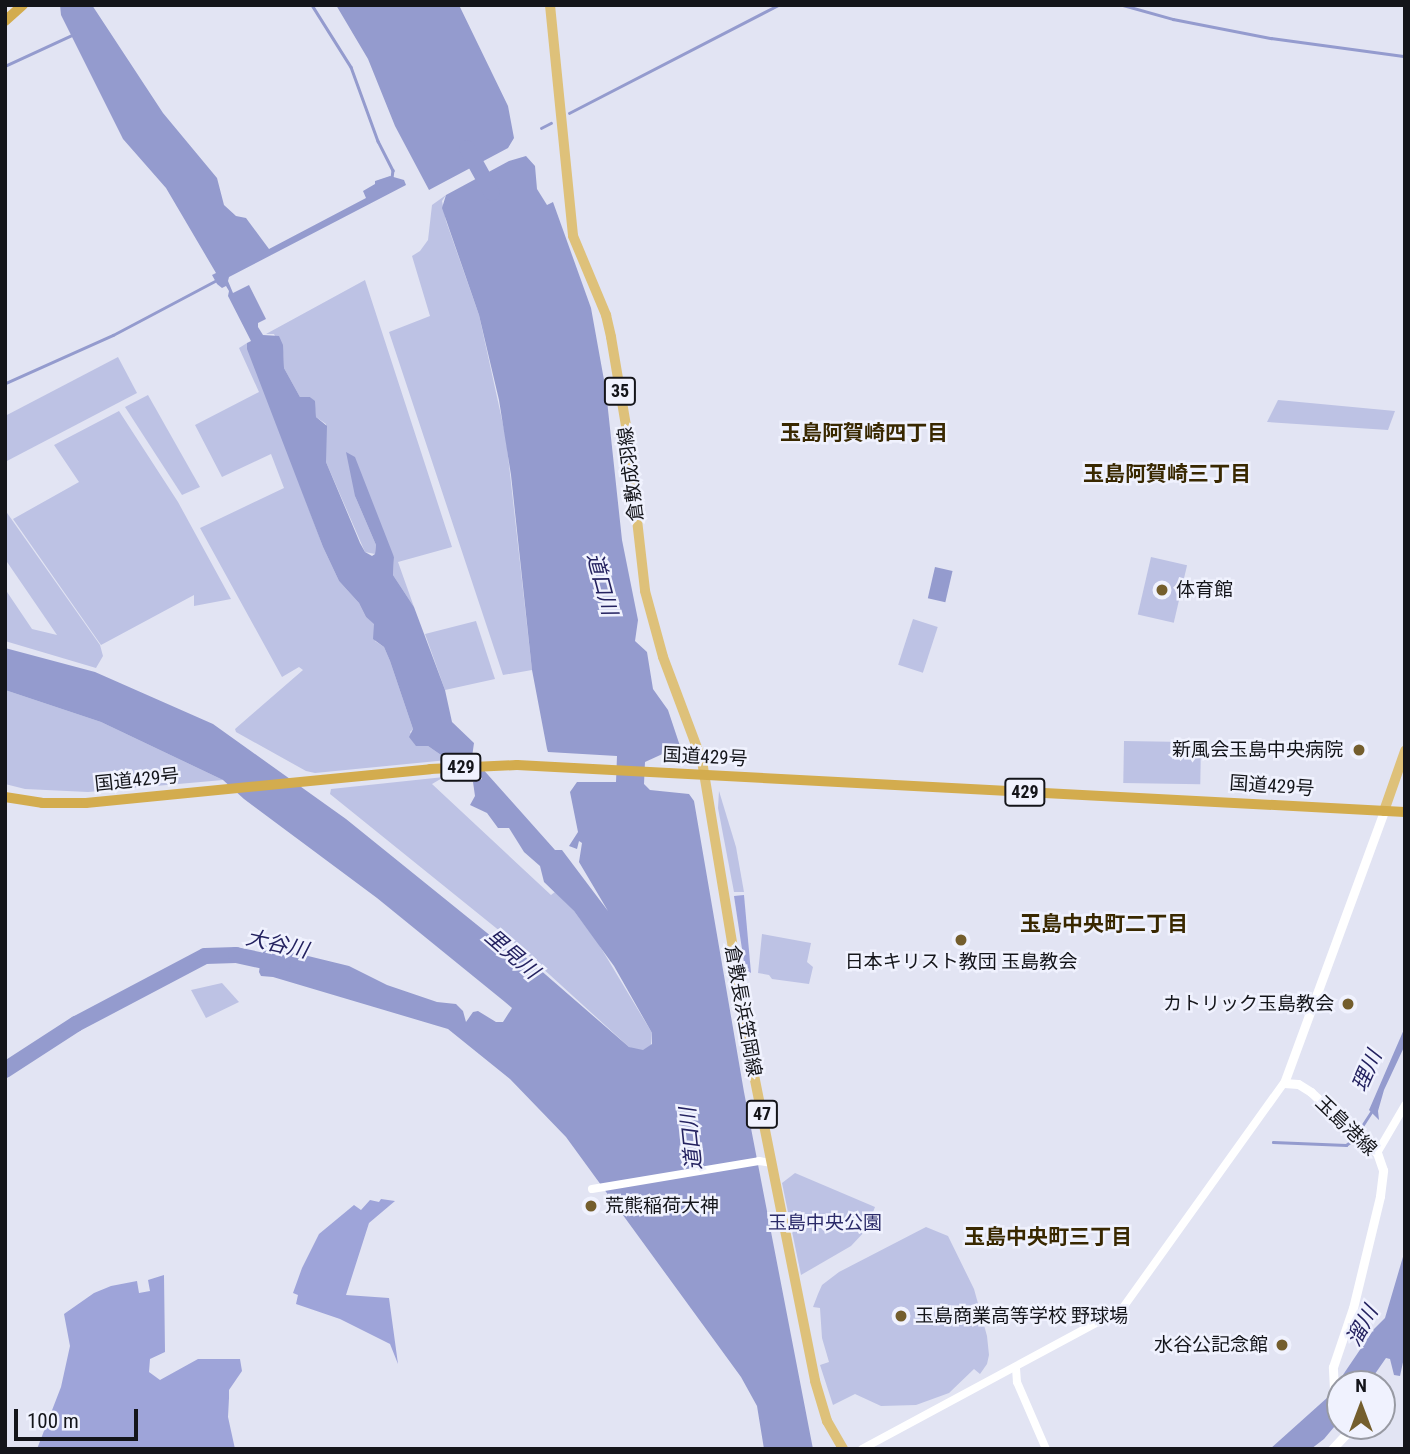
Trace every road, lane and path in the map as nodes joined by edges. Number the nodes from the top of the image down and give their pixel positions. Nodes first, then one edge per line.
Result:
1 (23, 5) edge
2 (550, 5) edge
3 (6, 20) edge
4 (1405, 751) edge
5 (704, 774) junction
6 (5, 797) edge
7 (1384, 811) junction
8 (1405, 812) edge
9 (1284, 1083) junction
10 (1405, 1105) edge
11 (1377, 1153) junction
12 (772, 1163) junction
13 (592, 1189) dead end
14 (1016, 1368) junction
15 (1334, 1370) edge
16 (843, 1449) edge
17 (862, 1449) edge
18 (1046, 1449) edge

1 - 3 highway
2 - 5 main road, 倉敷成羽線 / 35
4 - 7 main road
5 - 6 highway, 国道429号 / 429
5 - 7 highway, 国道429号 / 429
5 - 12 main road, 倉敷長浜笠岡線 / 47
7 - 8 highway, 国道429号 / 429
7 - 9 main road
9 - 11 main road, 玉島港線
9 - 14 street
10 - 11 street
11 - 15 main road, 玉島港線
12 - 13 street
12 - 16 main road, 倉敷長浜笠岡線 / 47
14 - 17 street
14 - 18 street

